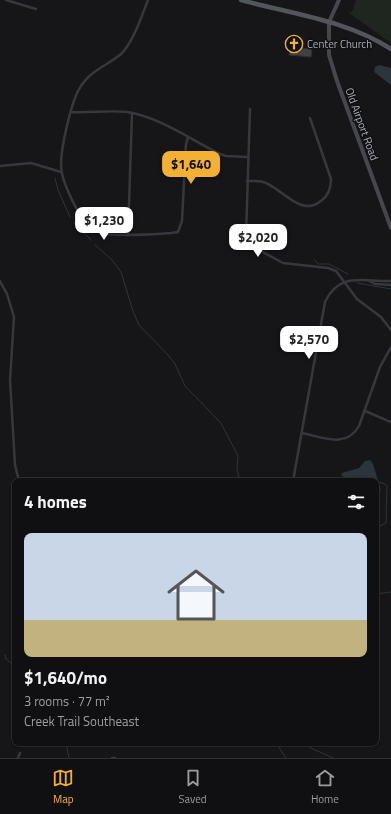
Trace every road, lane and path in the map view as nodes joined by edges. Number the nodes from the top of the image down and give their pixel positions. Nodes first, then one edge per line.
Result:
1 (6, 0) edge
2 (148, 0) edge
3 (241, 0) edge
4 (339, 0) edge
5 (36, 10) dead end
6 (329, 22) junction
7 (391, 49) edge
8 (250, 109) dead end
9 (72, 112) junction
10 (132, 113) junction
11 (310, 118) dead end
12 (188, 138) junction
13 (248, 157) junction
14 (0, 166) edge
15 (61, 172) junction
16 (247, 181) junction
17 (391, 228) edge
18 (128, 234) junction
19 (367, 280) junction
20 (0, 281) edge
21 (345, 281) junction
22 (391, 281) edge
23 (391, 285) edge
24 (391, 330) edge
25 (391, 347) edge
26 (365, 411) junction
27 (391, 422) edge
28 (302, 433) junction
29 (18, 478) edge
30 (294, 478) edge
31 (20, 753) dead end
32 (18, 758) edge

1 - 5 street
2 - 9 street
3 - 6 main road
4 - 6 street
6 - 7 main road
6 - 17 street, Old Airport Road
8 - 13 street
9 - 10 street
9 - 15 street
10 - 12 street
10 - 18 street
11 - 16 street
12 - 13 street
12 - 18 street
13 - 16 street
14 - 15 street
15 - 18 street
16 - 21 street
19 - 21 street
19 - 22 street
19 - 23 street
20 - 29 street
21 - 24 street
21 - 28 street
25 - 26 street
26 - 27 street
26 - 28 street
28 - 30 street
31 - 32 street

